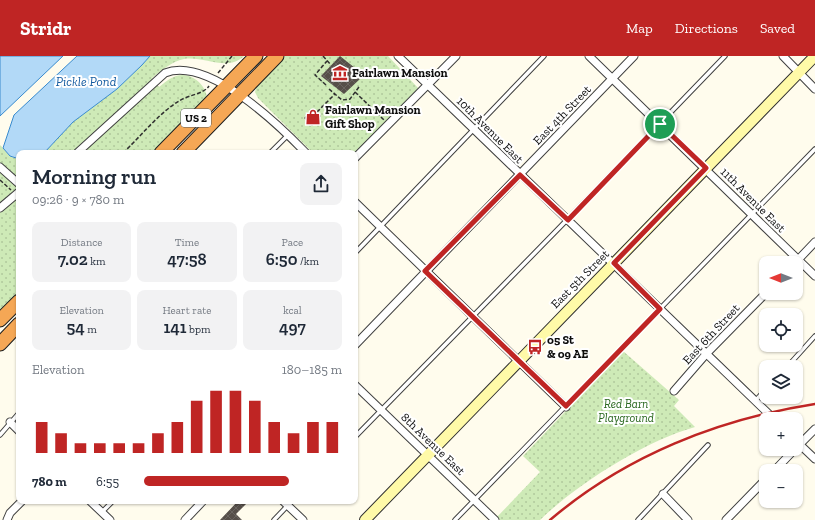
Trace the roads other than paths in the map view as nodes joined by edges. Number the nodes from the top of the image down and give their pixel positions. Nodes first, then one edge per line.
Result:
1 (256, 56) edge
2 (276, 56) edge
3 (398, 56) edge
4 (456, 56) edge
5 (544, 56) edge
6 (589, 56) edge
7 (634, 56) edge
8 (724, 56) edge
9 (783, 56) edge
10 (815, 56) edge
11 (799, 72) junction
12 (612, 79) junction
13 (230, 82) junction
14 (429, 85) junction
15 (815, 89) edge
16 (243, 92) junction
17 (660, 124) junction
18 (473, 129) junction
19 (288, 134) junction
20 (815, 149) edge
21 (80, 150) edge
22 (165, 150) edge
23 (186, 150) edge
24 (273, 150) edge
25 (303, 150) edge
26 (358, 155) edge
27 (0, 167) edge
28 (706, 168) junction
29 (520, 175) junction
30 (16, 181) edge
31 (16, 194) edge
32 (358, 205) edge
33 (0, 208) edge
34 (750, 214) junction
35 (568, 220) junction
36 (380, 227) junction
37 (815, 242) edge
38 (358, 250) edge
39 (792, 256) edge
40 (802, 256) edge
41 (614, 263) junction
42 (803, 266) edge
43 (425, 271) junction
44 (815, 276) edge
45 (759, 300) edge
46 (16, 304) edge
47 (660, 309) junction
48 (472, 317) junction
49 (0, 320) edge
50 (16, 327) edge
51 (815, 336) edge
52 (358, 342) edge
53 (0, 344) edge
54 (707, 353) junction
55 (793, 360) edge
56 (518, 361) junction
57 (358, 388) edge
58 (674, 391) dead end
59 (759, 397) edge
60 (756, 400) junction
61 (566, 406) junction
62 (381, 410) junction
63 (767, 412) edge
64 (16, 416) edge
65 (10, 422) junction
66 (16, 428) edge
67 (815, 429) edge
68 (358, 433) edge
69 (0, 435) edge
70 (803, 440) edge
71 (708, 445) dead end
72 (803, 450) edge
73 (429, 455) junction
74 (788, 456) edge
75 (815, 459) edge
76 (780, 464) edge
77 (759, 486) edge
78 (663, 494) junction
79 (475, 500) junction
80 (19, 504) edge
81 (93, 504) edge
82 (110, 504) edge
83 (201, 504) edge
84 (286, 504) edge
85 (290, 504) edge
86 (102, 512) junction
87 (7, 520) edge
88 (110, 520) edge
89 (185, 520) edge
90 (274, 520) edge
91 (303, 520) edge
92 (365, 520) edge
93 (455, 520) edge
94 (495, 520) edge
95 (638, 520) edge
96 (688, 520) edge
97 (726, 520) edge

1 - 13 highway, US 2
2 - 16 highway, US 2
3 - 14 street, 10th Avenue East
4 - 14 street
5 - 18 lane
6 - 12 street, 11th Avenue East
7 - 12 street, East 4th Street
8 - 17 lane
9 - 11 street
10 - 11 street, East 5th Street
11 - 15 street
11 - 28 street, East 5th Street
12 - 17 street, 11th Avenue East
12 - 29 street, East 4th Street
13 - 16 street
13 - 21 street
13 - 22 highway, US 2
14 - 18 street, 10th Avenue East
14 - 26 street
16 - 19 street
16 - 23 highway, US 2
17 - 28 street, 11th Avenue East
17 - 35 lane
18 - 29 street, 10th Avenue East
18 - 36 lane
19 - 24 lane
19 - 25 street
20 - 34 lane
27 - 30 street
28 - 34 street, 11th Avenue East
28 - 41 street, East 5th Street
29 - 35 street, 10th Avenue East
29 - 43 street, East 4th Street
31 - 33 street
32 - 36 street
34 - 39 street, 11th Avenue East
34 - 47 lane
35 - 41 street, 10th Avenue East
35 - 48 lane
36 - 38 lane
36 - 43 street
37 - 40 street
41 - 47 street, 10th Avenue East
41 - 56 street, East 5th Street
42 - 44 street, 11th Avenue East
43 - 48 street
43 - 52 street, East 4th Street
45 - 54 street, East 6th Street
46 - 49 highway
47 - 54 street, 10th Avenue East
47 - 61 lane
48 - 56 street
48 - 62 lane
50 - 53 highway
51 - 55 lane
54 - 58 street, East 6th Street
54 - 60 street, 10th Avenue East
56 - 61 street
56 - 73 street, East 5th Street
57 - 62 street, 8th Avenue East
59 - 60 lane
60 - 63 street, 10th Avenue East
61 - 79 lane
62 - 68 lane
62 - 73 street, 8th Avenue East
64 - 65 lane
65 - 66 street
65 - 69 lane
67 - 70 street
71 - 78 lane
72 - 75 street
73 - 79 street, 8th Avenue East
73 - 92 street, East 5th Street
74 - 76 street
77 - 97 street
78 - 95 lane
78 - 96 street
79 - 93 lane
79 - 94 street, 8th Avenue East
80 - 87 street
81 - 86 street
82 - 86 lane
83 - 89 street
84 - 90 lane
85 - 91 street
86 - 88 street

